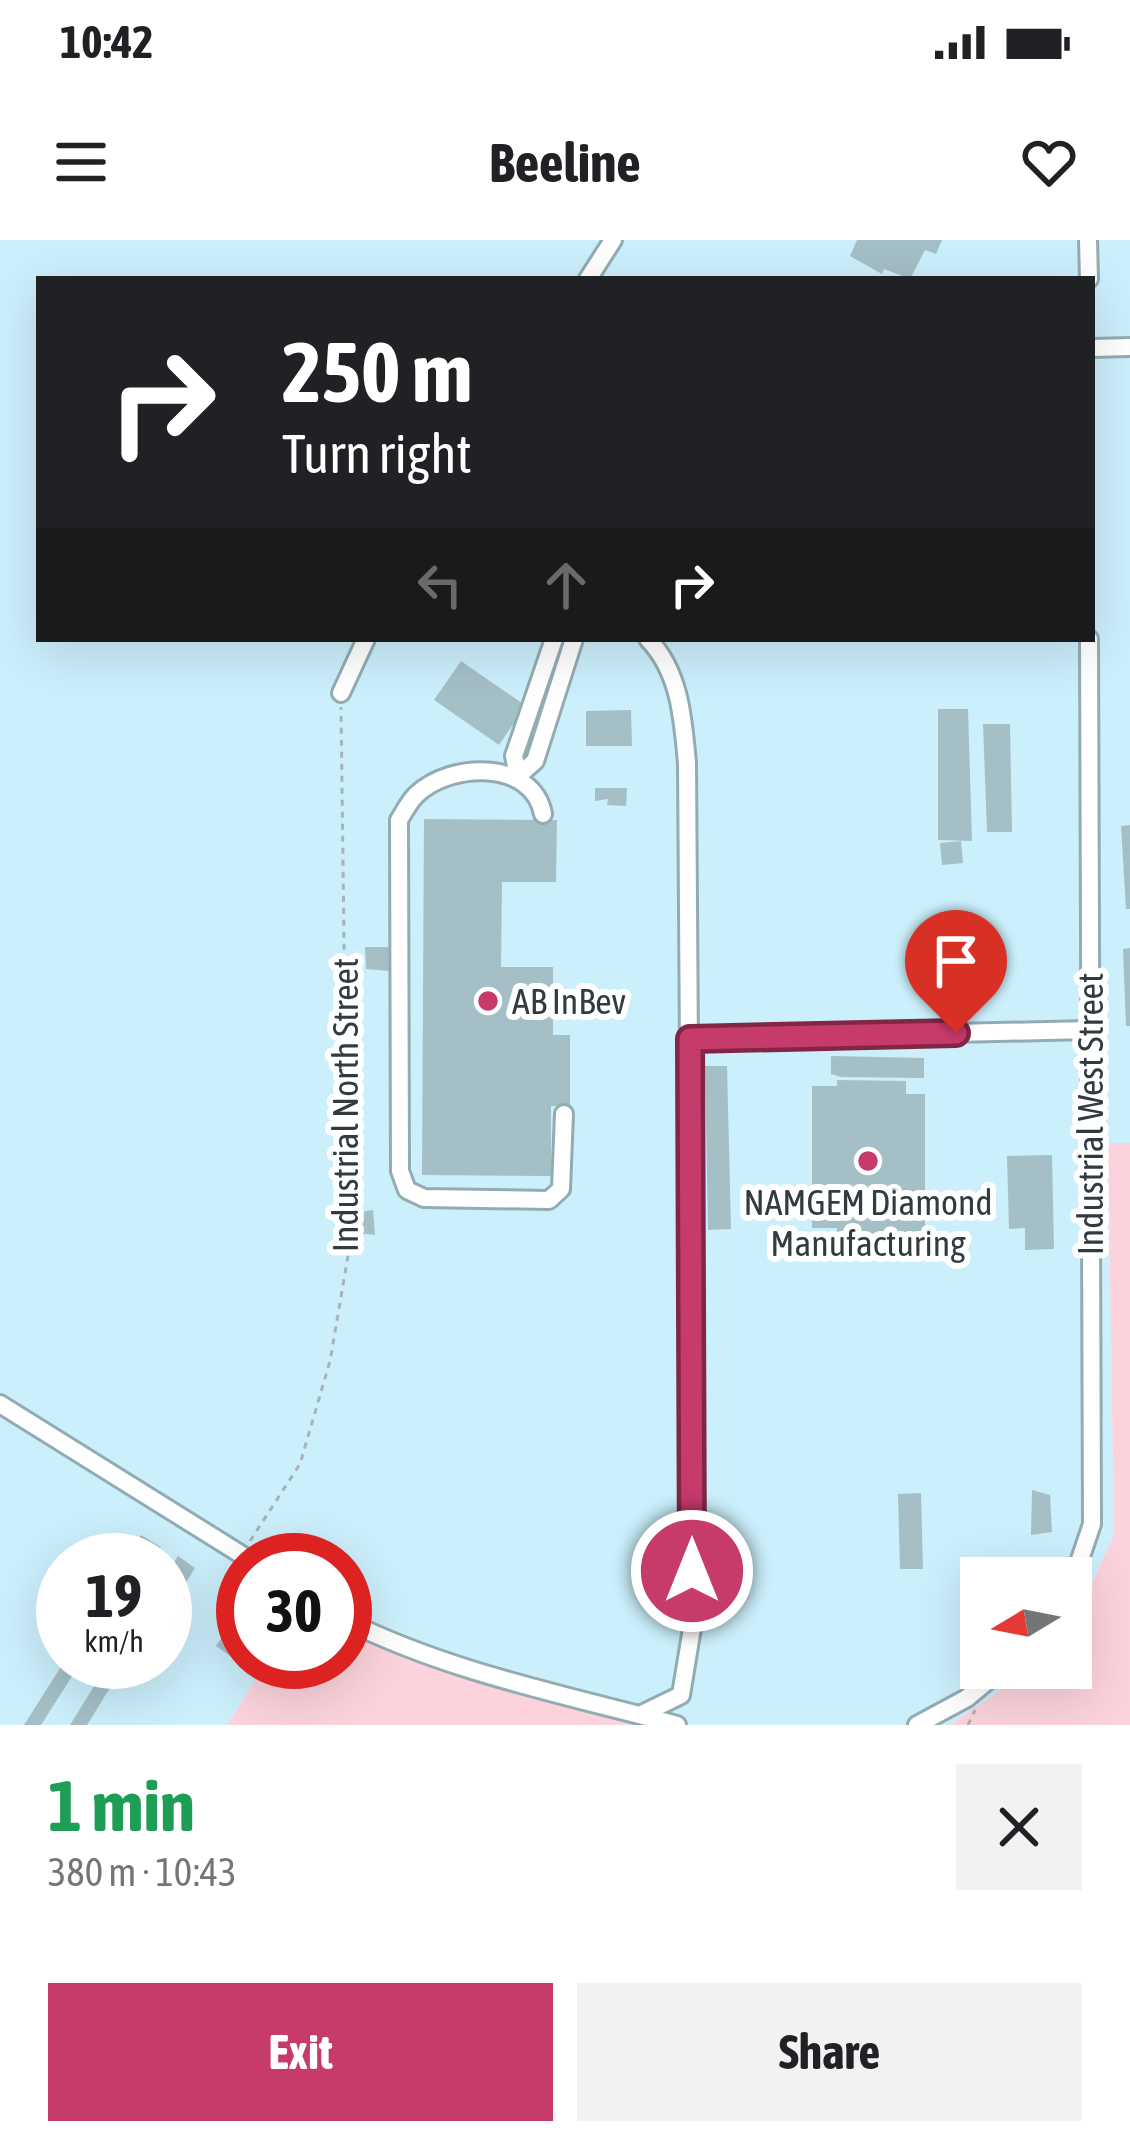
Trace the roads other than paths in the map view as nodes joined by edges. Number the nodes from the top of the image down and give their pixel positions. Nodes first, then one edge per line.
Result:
1 (614, 240) edge
2 (1088, 240) edge
3 (590, 276) edge
4 (1089, 276) edge
5 (1130, 347) edge
6 (1095, 348) edge
7 (365, 642) edge
8 (553, 642) edge
9 (573, 642) edge
10 (651, 642) edge
11 (1089, 642) edge
12 (341, 693) road end
13 (518, 776) junction
14 (543, 814) dead end
15 (1089, 1030) junction
16 (690, 1039) junction
17 (563, 1114) dead end
18 (0, 1404) edge
19 (216, 1538) edge
20 (1081, 1557) edge
21 (372, 1634) edge
22 (978, 1689) edge
23 (640, 1715) junction
24 (677, 1725) edge
25 (916, 1725) edge

1 - 3 street
2 - 4 street
5 - 6 street
7 - 12 street
8 - 13 street
9 - 13 street
10 - 16 street
11 - 15 street, Industrial West Street
13 - 14 street
13 - 17 street
15 - 16 street
15 - 20 street, Industrial West Street
16 - 23 street
18 - 19 street
21 - 23 street
22 - 25 street
23 - 24 street

